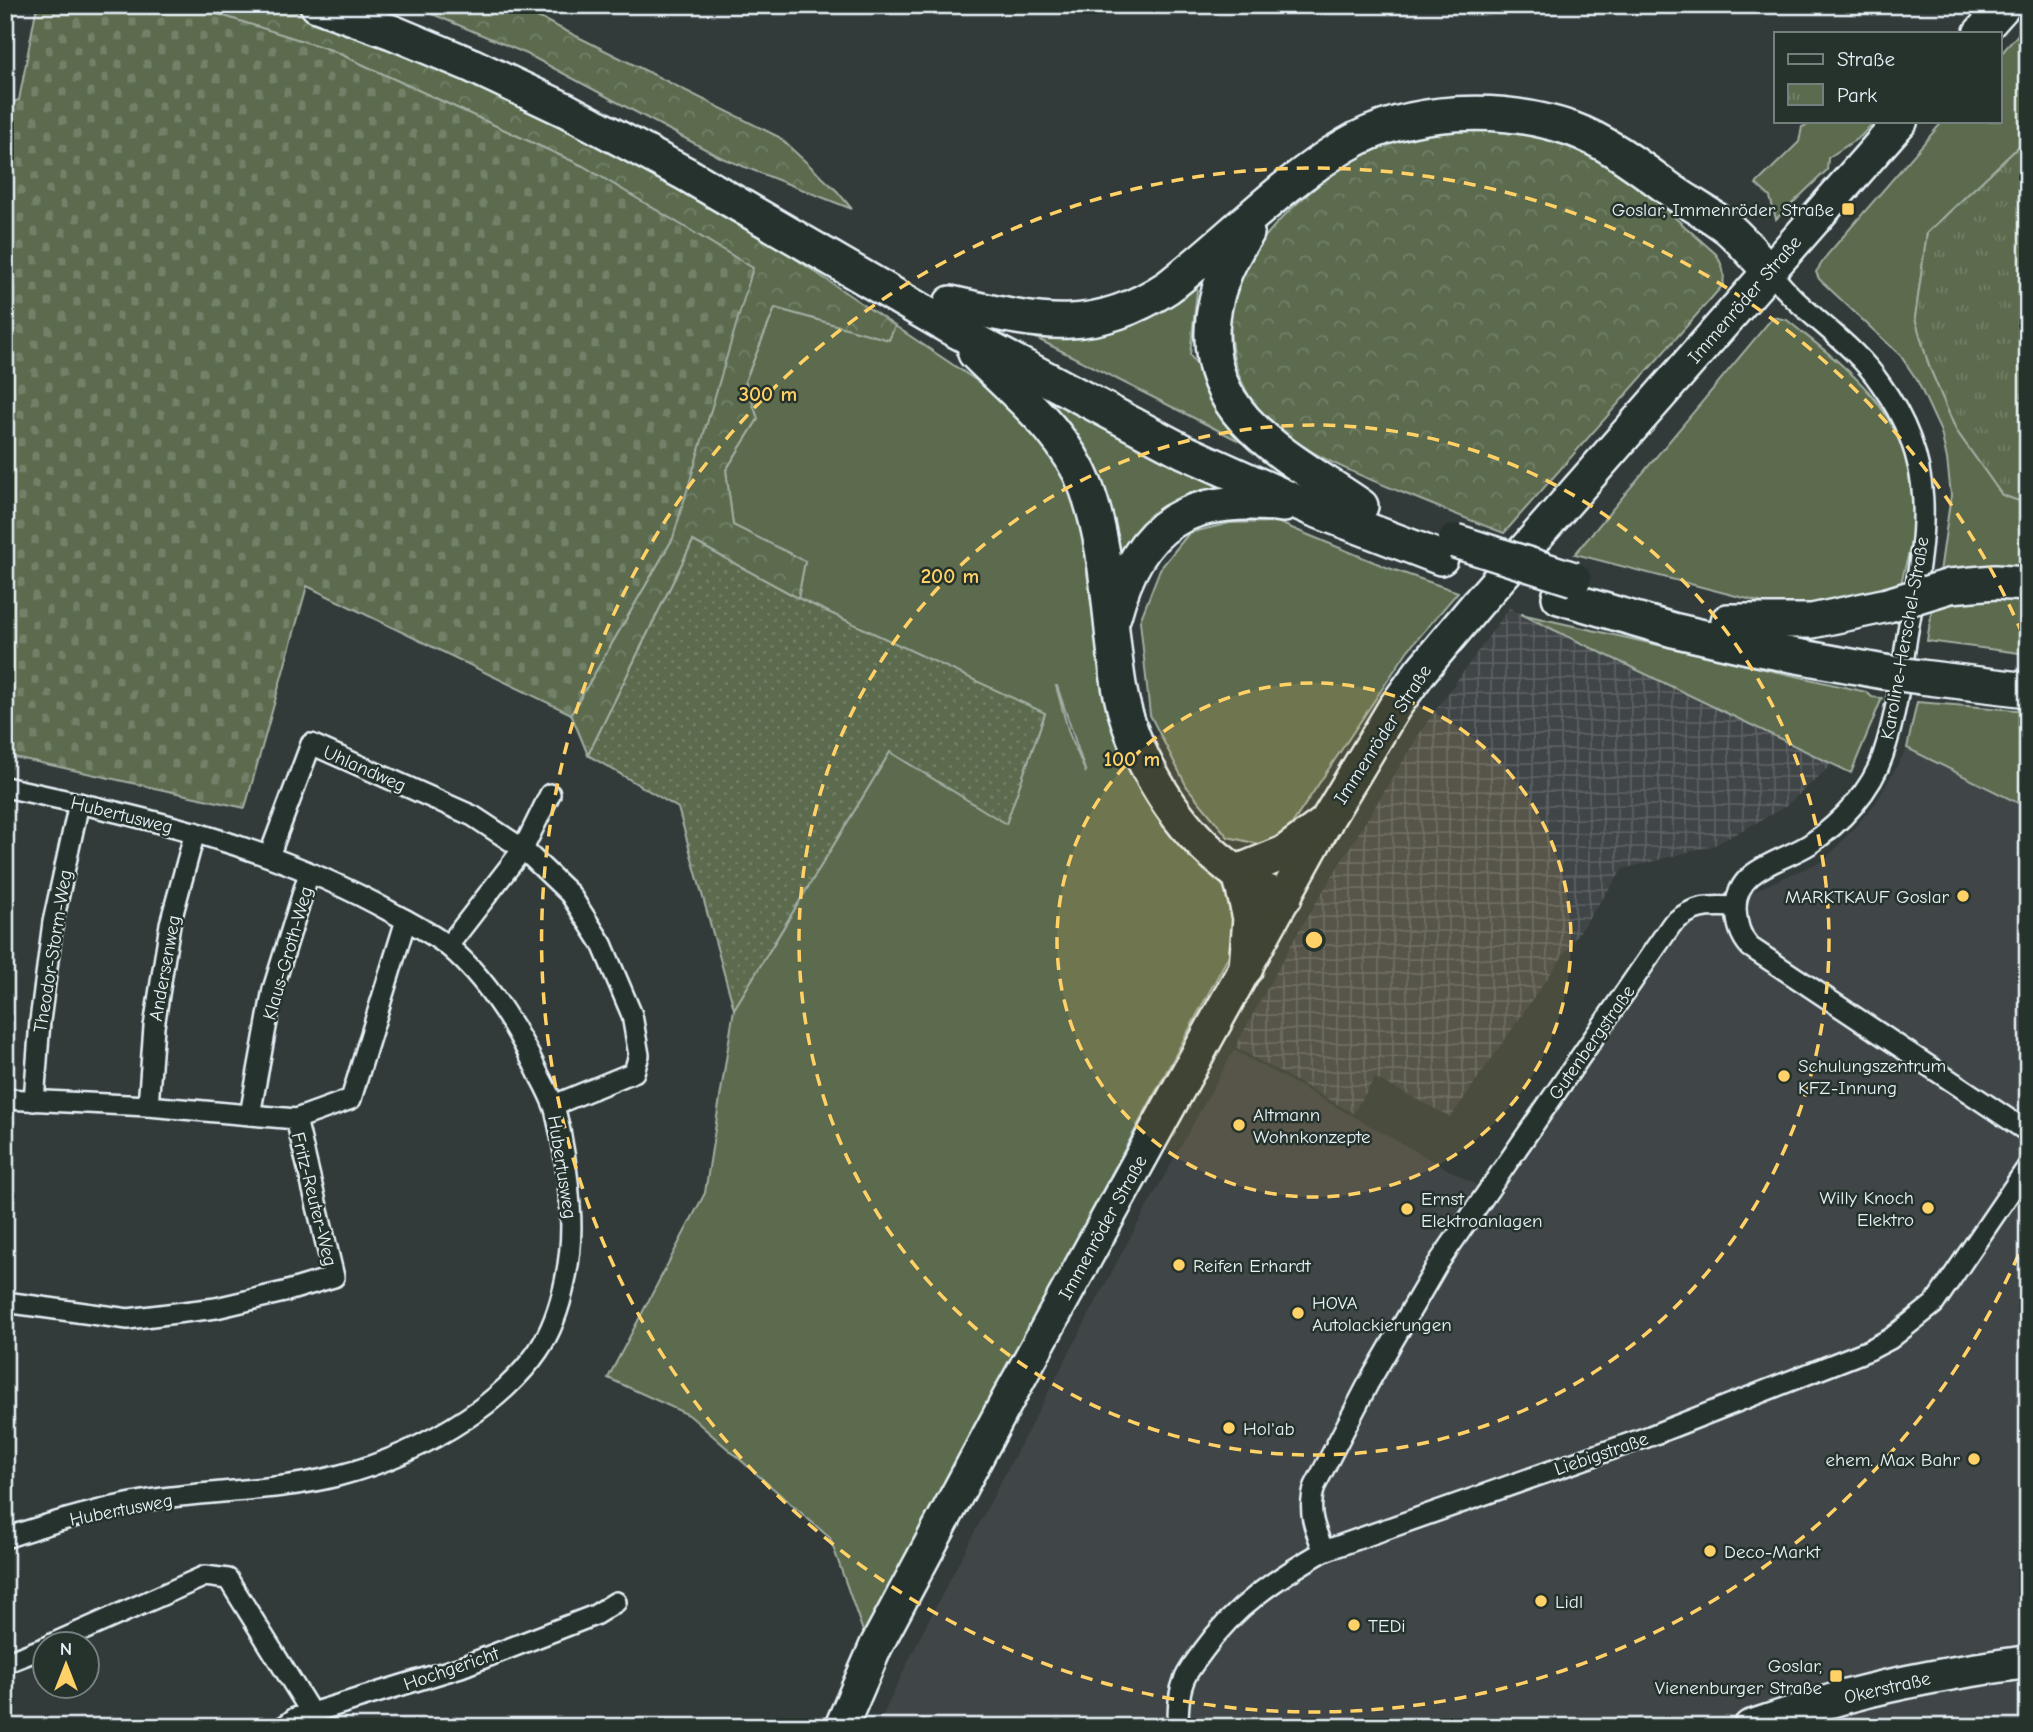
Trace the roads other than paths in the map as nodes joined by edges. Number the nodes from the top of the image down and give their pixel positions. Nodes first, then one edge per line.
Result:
1 (317, 5) edge
2 (378, 5) edge
3 (2005, 5) edge
4 (1981, 32) edge
5 (1900, 122) edge
6 (1272, 198) junction
7 (1765, 274) junction
8 (950, 315) junction
9 (1361, 506) junction
10 (1310, 508) junction
11 (1448, 550) junction
12 (2028, 584) edge
13 (1567, 588) junction
14 (1728, 621) junction
15 (1112, 622) junction
16 (1886, 662) junction
17 (1922, 667) junction
18 (2028, 668) edge
19 (2028, 690) edge
20 (5, 787) edge
21 (550, 794) dead end
22 (79, 803) junction
23 (1325, 823) junction
24 (195, 832) junction
25 (523, 849) junction
26 (269, 856) junction
27 (1235, 870) junction
28 (309, 873) junction
29 (1285, 897) junction
30 (1736, 907) junction
31 (406, 920) junction
32 (448, 946) junction
33 (1246, 968) junction
34 (5, 1099) edge
35 (34, 1101) junction
36 (554, 1105) junction
37 (148, 1106) junction
38 (250, 1115) junction
39 (296, 1119) junction
40 (2028, 1132) edge
41 (2028, 1167) edge
42 (5, 1302) edge
43 (1007, 1399) junction
44 (5, 1538) edge
45 (1324, 1551) junction
46 (616, 1602) dead end
47 (84, 1630) edge
48 (32, 1652) edge
49 (2028, 1662) edge
50 (5, 1663) edge
51 (312, 1714) junction
52 (283, 1727) edge
53 (834, 1727) edge
54 (841, 1727) edge
55 (1178, 1727) edge
56 (1750, 1727) edge

1 - 8 highway
2 - 8 highway
3 - 4 main road
5 - 7 main road, Immenröder Straße
6 - 7 highway
6 - 8 highway
6 - 9 highway
7 - 23 main road, Immenröder Straße
7 - 30 street, Karoline-Herschel-Straße
8 - 9 highway
8 - 10 highway
8 - 15 highway
9 - 11 highway
10 - 11 highway
10 - 15 highway
11 - 13 highway, bridge
12 - 14 highway, bridge
13 - 14 highway
13 - 16 highway
14 - 16 highway
15 - 27 highway
16 - 17 highway
17 - 18 highway
17 - 19 highway
20 - 22 street, Hubertusweg
21 - 25 street
22 - 24 street, Hubertusweg
22 - 35 street, Theodor-Storm-Weg
23 - 27 highway
23 - 29 main road, Immenröder Straße
24 - 26 street, Hubertusweg
24 - 37 street, Andersenweg
25 - 26 street, Uhlandweg
25 - 32 street
25 - 36 street, Uhlandweg
26 - 28 street, Hubertusweg
27 - 29 highway
27 - 33 highway
28 - 31 street, Hubertusweg
28 - 38 street, Klaus-Groth-Weg
29 - 33 main road, Immenröder Straße
30 - 40 street
30 - 45 street, Gutenbergstraße
31 - 32 street, Hubertusweg
31 - 39 street
32 - 36 street, Hubertusweg
33 - 43 main road, Immenröder Straße
34 - 35 street, Fritz-Reuter-Weg
35 - 37 street, Fritz-Reuter-Weg
36 - 44 street, Hubertusweg
37 - 38 street, Fritz-Reuter-Weg
38 - 39 street, Fritz-Reuter-Weg
39 - 42 street, Fritz-Reuter-Weg
41 - 45 street, Liebigstraße
43 - 53 main road, Immenröder Straße
43 - 54 main road, Immenröder Straße
45 - 55 street, Liebigstraße
46 - 51 street, Hochgericht
47 - 51 street
48 - 50 street
49 - 56 main road, Okerstraße
51 - 52 street, Hochgericht

